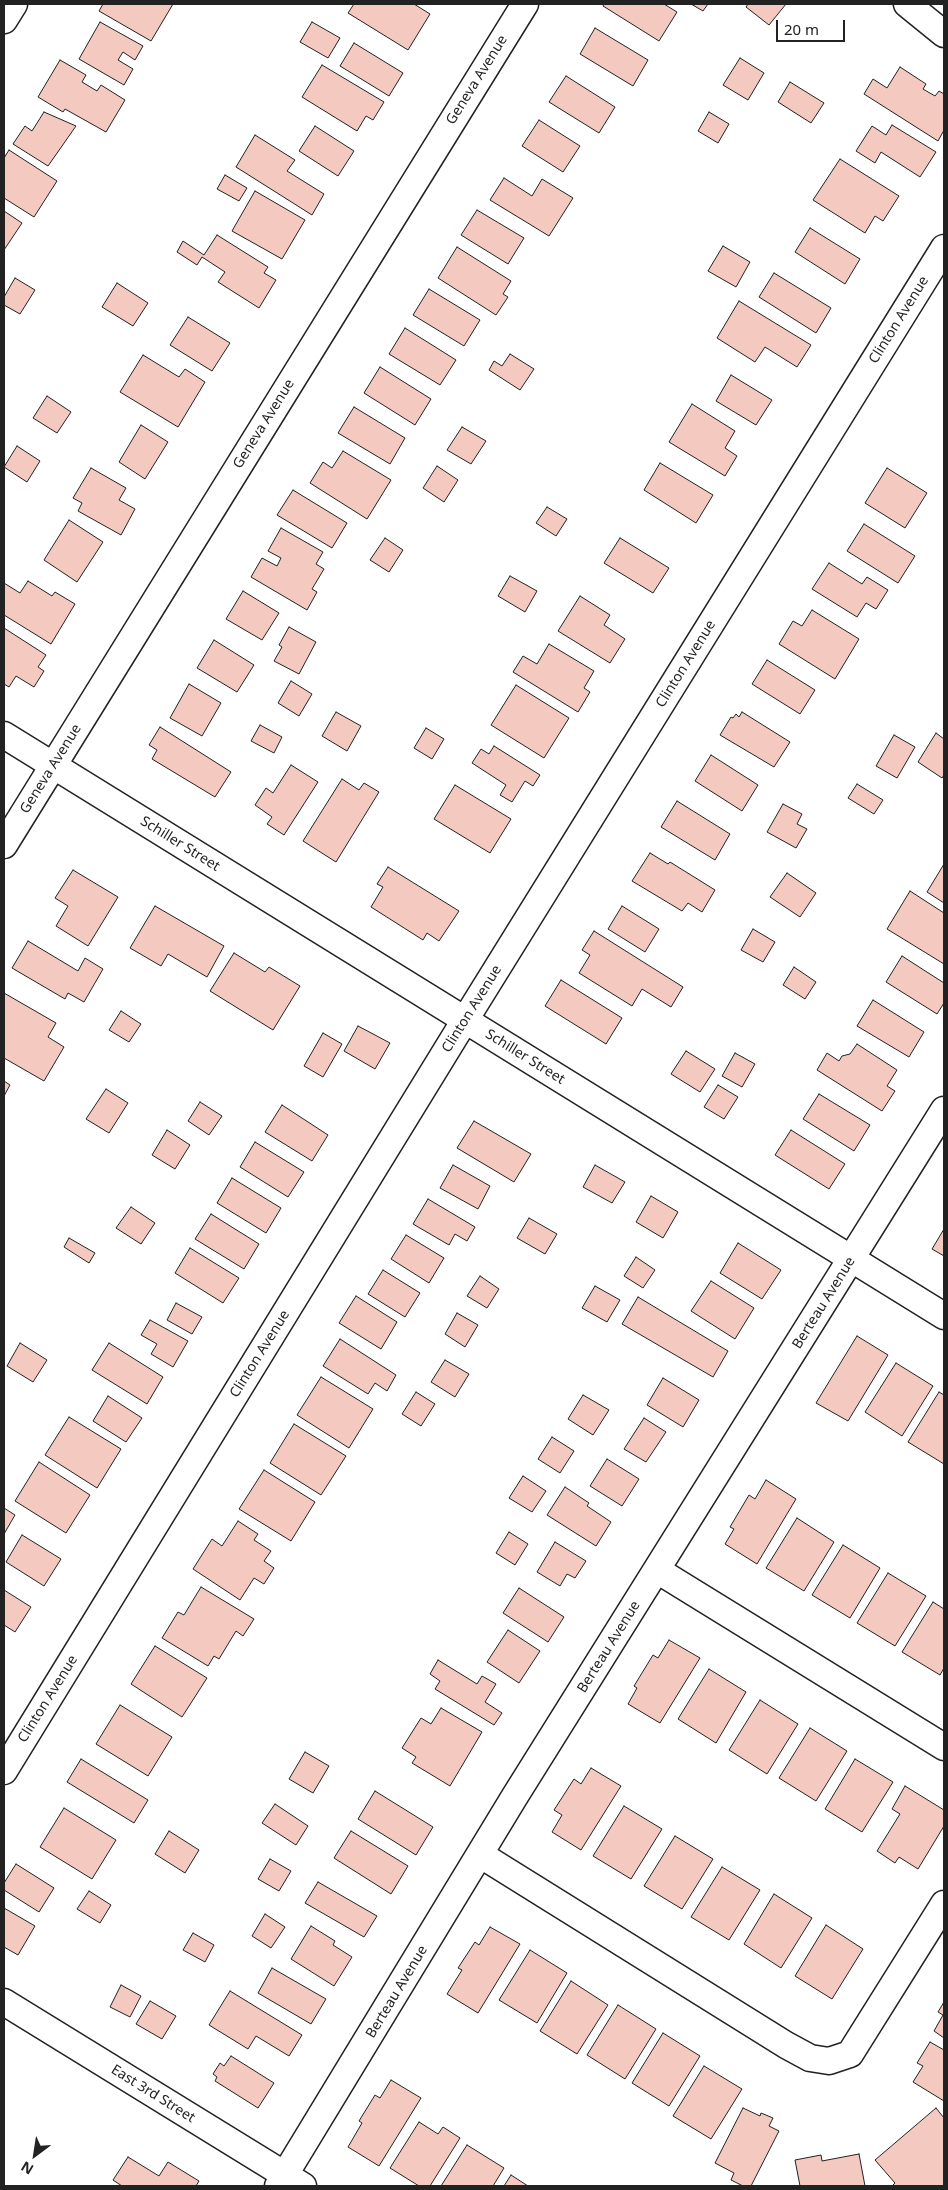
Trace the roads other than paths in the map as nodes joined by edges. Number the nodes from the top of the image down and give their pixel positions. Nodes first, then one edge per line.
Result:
1 (14, 4) edge
2 (525, 4) edge
3 (908, 4) edge
4 (4, 20) edge
5 (944, 34) edge
6 (944, 248) edge
7 (4, 735) edge
8 (53, 765) junction
9 (4, 845) edge
10 (465, 1020) junction
11 (944, 1110) edge
12 (852, 1259) junction
13 (944, 1316) edge
14 (657, 1570) junction
15 (944, 1747) edge
16 (4, 1771) edge
17 (481, 1855) junction
18 (944, 1904) edge
19 (4, 2002) edge
20 (289, 2183) edge

1 - 4 street
2 - 8 street, Geneva Avenue
3 - 5 street
6 - 10 street, Clinton Avenue
7 - 8 street, Schiller Street
8 - 9 street, Geneva Avenue
8 - 10 street, Schiller Street
10 - 12 street, Schiller Street
10 - 16 street, Clinton Avenue
11 - 12 street, Berteau Avenue
12 - 13 street, Schiller Street
12 - 14 street, Berteau Avenue
14 - 15 street
14 - 17 street, Berteau Avenue
17 - 18 street
17 - 20 street, Berteau Avenue
19 - 20 street, East 3rd Street

